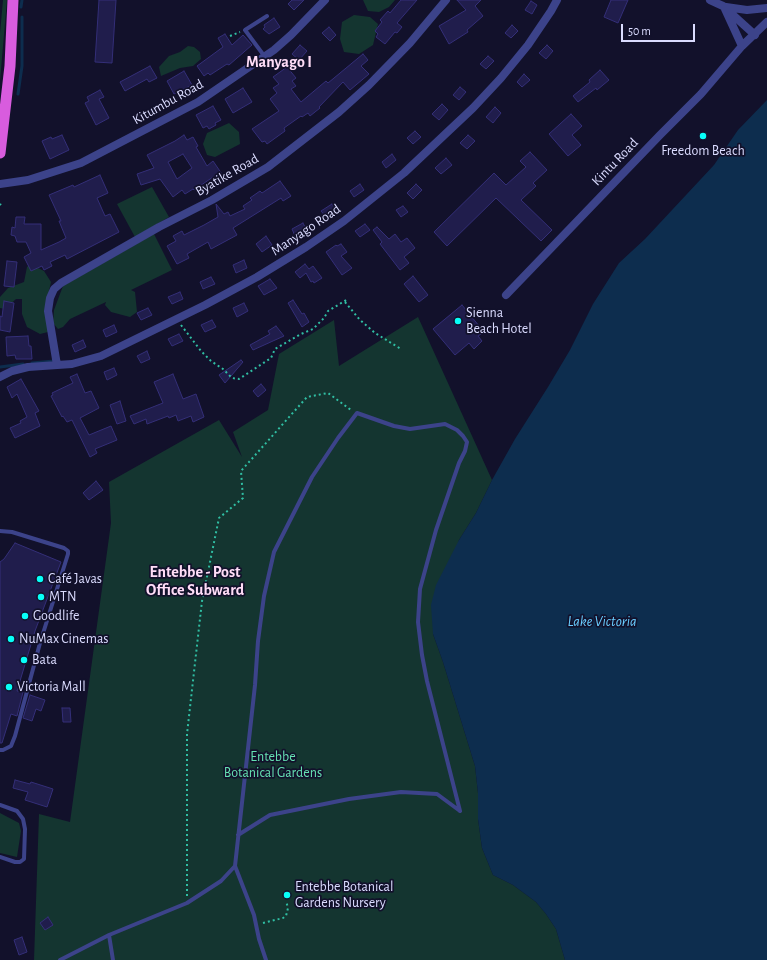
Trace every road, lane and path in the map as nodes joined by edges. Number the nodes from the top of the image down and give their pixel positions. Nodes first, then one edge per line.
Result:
1 (13, 0) edge
2 (325, 0) edge
3 (446, 0) edge
4 (557, 0) edge
5 (710, 0) edge
6 (723, 6) junction
7 (767, 8) edge
8 (268, 16) dead end
9 (767, 22) edge
10 (246, 30) junction
11 (754, 35) junction
12 (230, 36) dead end
13 (742, 46) junction
14 (265, 57) junction
15 (0, 152) edge
16 (0, 184) edge
17 (506, 295) dead end
18 (348, 299) dead end
19 (345, 302) junction
20 (177, 319) junction
21 (401, 350) dead end
22 (57, 365) junction
23 (0, 377) edge
24 (357, 413) junction
25 (0, 531) edge
26 (0, 750) edge
27 (0, 805) edge
28 (238, 835) junction
29 (0, 857) edge
30 (235, 866) junction
31 (286, 901) dead end
32 (187, 903) junction
33 (256, 925) junction
34 (109, 934) junction
35 (60, 960) edge
36 (113, 960) edge
37 (266, 960) edge

1 - 15 highway
2 - 14 street, Kitumbu Road
3 - 22 street, Byatike Road
4 - 20 street, Manyago Road
5 - 6 street
6 - 7 street
6 - 11 street
6 - 13 street
8 - 10 lane
9 - 11 street, Kintu Road
10 - 12 path
10 - 14 lane
11 - 13 street, Kintu Road
13 - 17 street, Kintu Road
14 - 16 street, Kitumbu Road
18 - 19 path
19 - 20 path
19 - 21 path
20 - 22 street, Manyago Road
22 - 23 street, Manyago Road
24 - 28 lane
24 - 28 lane
24 - 32 path
25 - 26 lane
27 - 29 lane
28 - 30 lane
30 - 32 lane
30 - 33 lane
31 - 33 path
32 - 34 lane
33 - 37 lane
34 - 35 lane
34 - 36 lane

